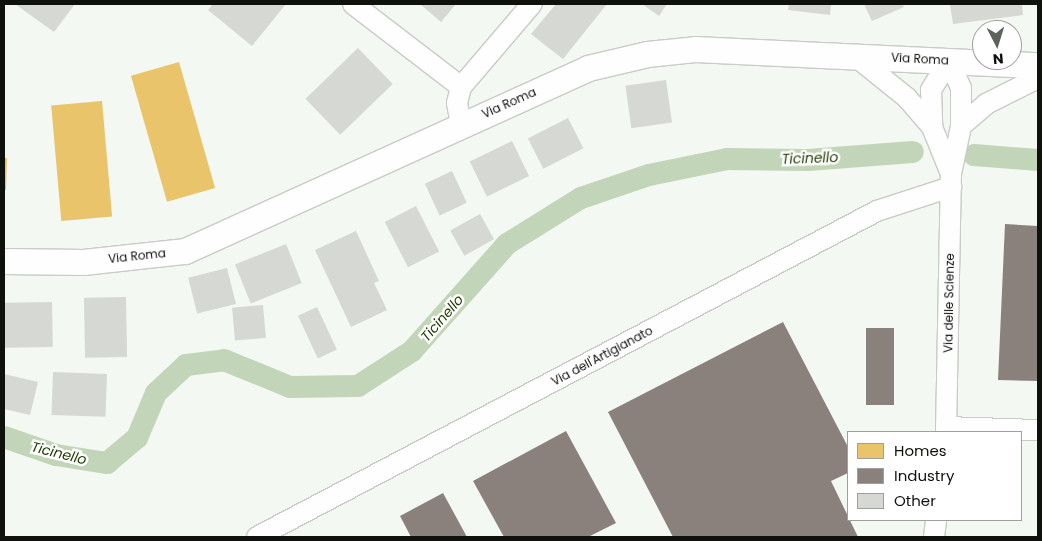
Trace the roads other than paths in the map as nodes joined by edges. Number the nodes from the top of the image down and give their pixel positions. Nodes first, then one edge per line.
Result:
1 (353, 4) edge
2 (532, 4) edge
3 (855, 56) junction
4 (949, 61) junction
5 (1038, 65) edge
6 (1038, 78) edge
7 (461, 87) junction
8 (461, 124) junction
9 (961, 126) junction
10 (932, 127) junction
11 (951, 180) junction
12 (4, 261) edge
13 (946, 430) edge
14 (1038, 430) edge
15 (936, 521) edge
16 (257, 537) edge
17 (934, 537) edge

1 - 7 street
2 - 7 street
3 - 4 street, Via Roma
3 - 8 street, Via Roma
3 - 10 street, Via delle Scienze
4 - 5 street, Via Roma
4 - 9 street, Via delle Scienze
4 - 10 street, Via delle Scienze
6 - 9 street
7 - 8 street
8 - 12 street, Via Roma
9 - 11 street, Via delle Scienze
10 - 11 street, Via delle Scienze
11 - 13 street, Via delle Scienze
11 - 16 street, Via dell'Artigianato
13 - 14 street
15 - 17 street

